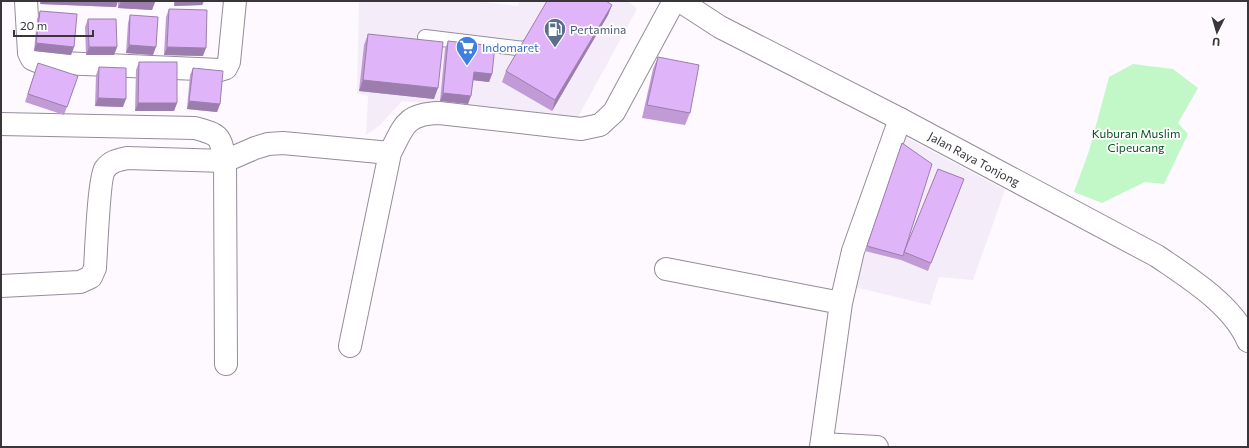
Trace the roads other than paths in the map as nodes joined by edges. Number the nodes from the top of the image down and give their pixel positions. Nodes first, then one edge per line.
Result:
1 (26, 1) edge
2 (235, 1) edge
3 (674, 1) edge
4 (680, 1) edge
5 (542, 33) edge
6 (425, 37) dead end
7 (900, 119) junction
8 (1, 124) edge
9 (390, 153) junction
10 (225, 161) junction
11 (666, 269) dead end
12 (1, 286) edge
13 (840, 303) junction
14 (1248, 341) edge
15 (350, 346) dead end
16 (226, 364) dead end
17 (821, 446) edge
18 (877, 447) edge

1 - 2 street
3 - 9 street
4 - 7 street, Jalan Raya Tonjong
5 - 6 lane
7 - 13 street
7 - 14 street, Jalan Raya Tonjong
8 - 10 street
9 - 10 street
9 - 15 street
10 - 12 street
10 - 16 street
11 - 13 street
13 - 17 street
17 - 18 street

